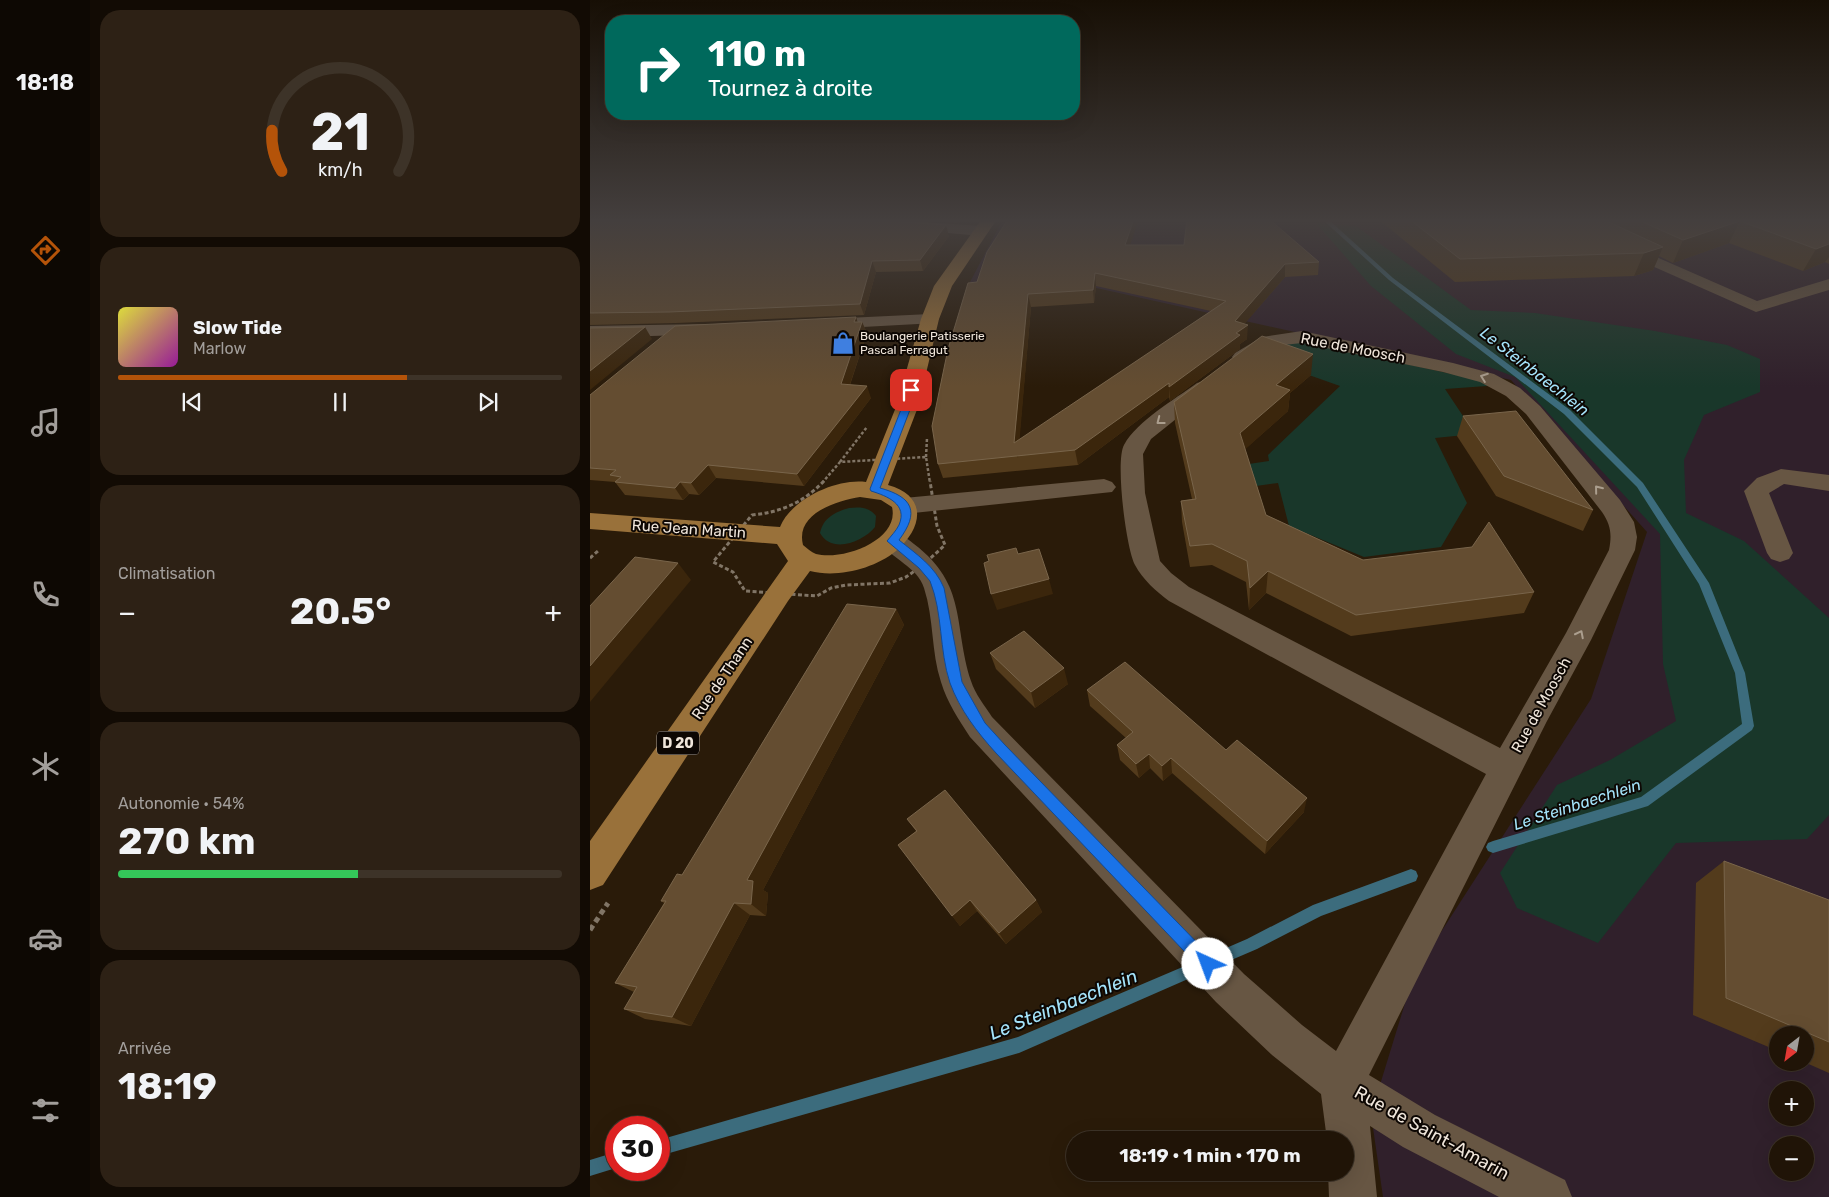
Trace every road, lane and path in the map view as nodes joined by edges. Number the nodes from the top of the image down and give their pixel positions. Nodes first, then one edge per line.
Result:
1 (951, 275) edge
2 (1683, 275) edge
3 (1829, 284) edge
4 (930, 319) junction
5 (806, 325) edge
6 (719, 330) edge
7 (676, 331) junction
8 (590, 332) edge
9 (658, 348) edge
10 (928, 434) dead end
11 (926, 457) junction
12 (887, 460) junction
13 (1829, 483) edge
14 (1104, 487) dead end
15 (875, 489) junction
16 (934, 504) junction
17 (904, 506) junction
18 (590, 522) edge
19 (738, 533) junction
20 (789, 536) junction
21 (892, 541) junction
22 (598, 551) dead end
23 (1780, 553) dead end
24 (590, 558) edge
25 (804, 559) junction
26 (923, 566) junction
27 (778, 594) junction
28 (1506, 768) junction
29 (590, 872) edge
30 (1342, 1083) junction
31 (1353, 1197) edge
32 (1548, 1197) edge

1 - 4 main road
2 - 3 street
4 - 5 street
4 - 12 main road
6 - 7 street
7 - 8 street
7 - 9 street
10 - 11 path
11 - 12 path
11 - 16 path
12 - 15 main road
12 - 19 path
13 - 23 street
14 - 16 street
15 - 17 main road
15 - 20 main road
16 - 17 street
16 - 26 path
17 - 21 main road
18 - 19 main road, Rue Jean Martin
19 - 20 main road, Rue Jean Martin
19 - 27 path
20 - 25 main road
21 - 25 main road
21 - 26 street, Rue de Saint-Amarin
22 - 24 path
25 - 27 main road, Rue de Thann / D 20
26 - 27 path
26 - 30 street, Rue de Saint-Amarin
27 - 29 main road, Rue de Thann / D 20
28 -> 28 street, Rue de Moosch
28 - 30 street, Rue de Moosch
30 - 31 street
30 - 32 street, Rue de Saint-Amarin

